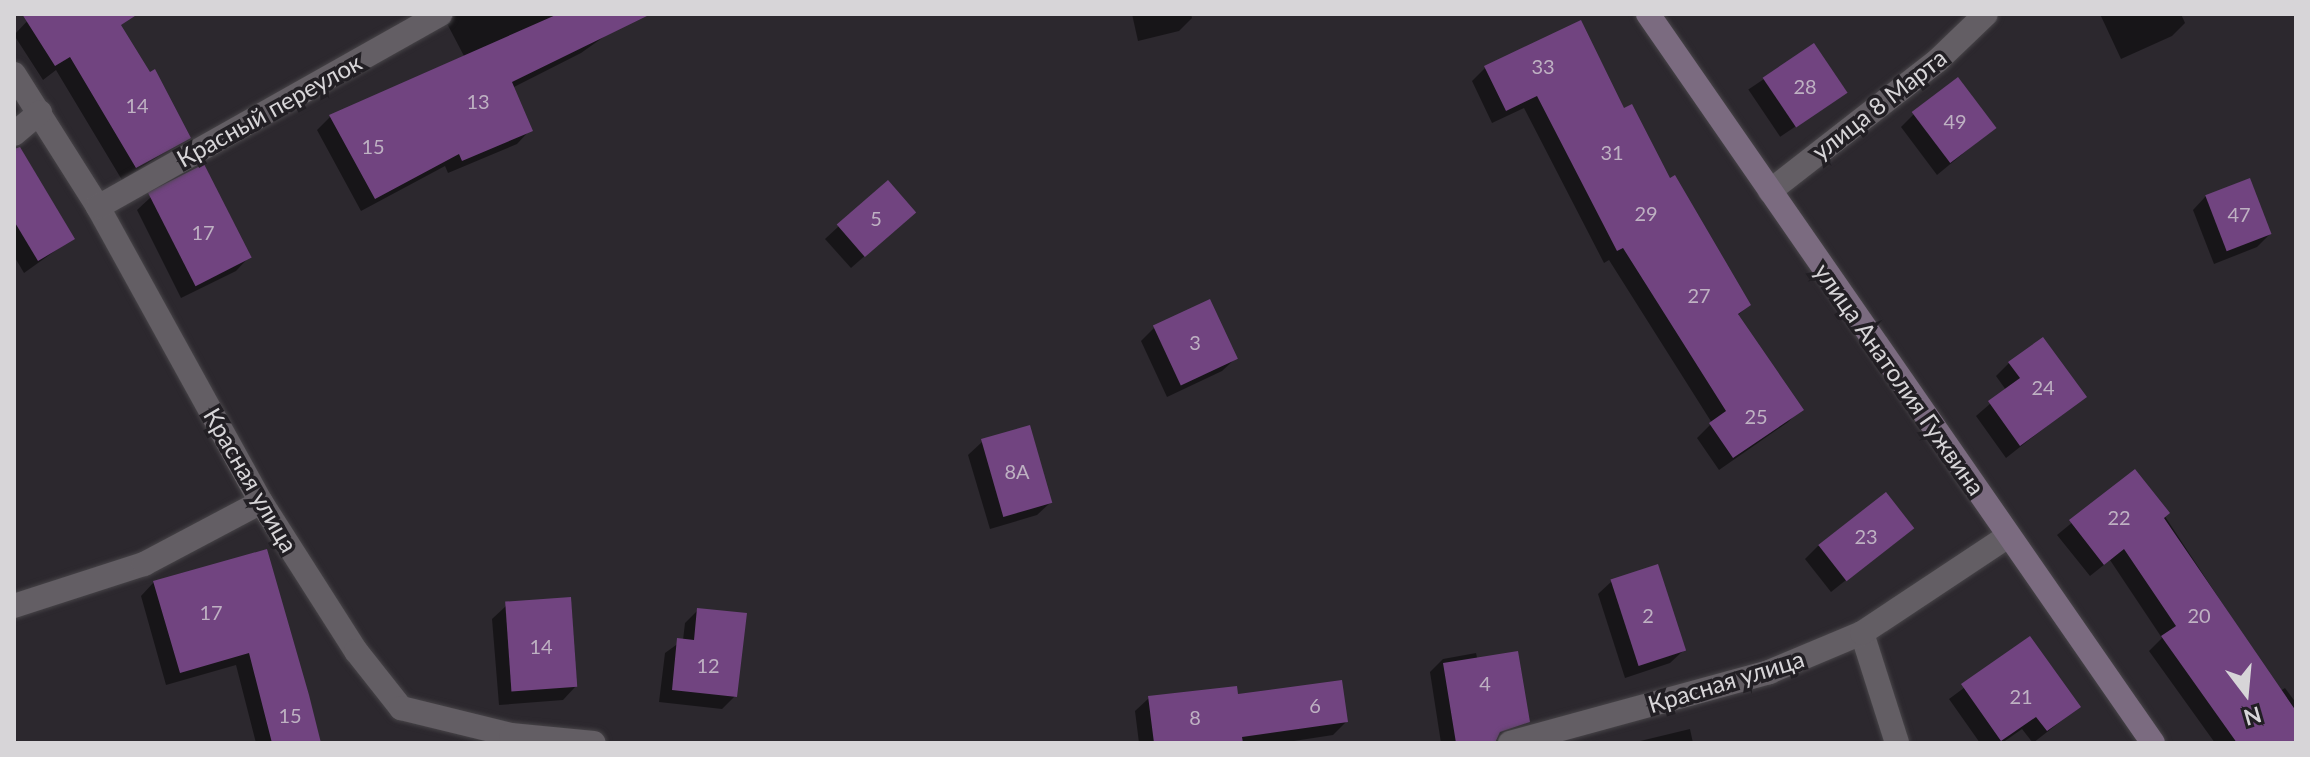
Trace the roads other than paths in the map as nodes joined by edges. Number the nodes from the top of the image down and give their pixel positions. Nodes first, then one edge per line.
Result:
1 (440, 14) edge
2 (1648, 14) edge
3 (1986, 14) edge
4 (14, 74) edge
5 (40, 112) junction
6 (14, 134) edge
7 (1770, 191) junction
8 (98, 207) junction
9 (261, 502) junction
10 (2008, 536) junction
11 (14, 606) edge
12 (1862, 633) junction
13 (594, 743) edge
14 (1510, 743) edge
15 (1897, 743) edge
16 (2153, 743) edge

1 - 8 street, Красный переулок
2 - 7 street, улица Анатолия Гужвина
3 - 7 street, улица 8 Марта
4 - 5 street, Красная улица
5 - 6 street
5 - 8 street, Красная улица
7 - 10 street, улица Анатолия Гужвина
8 - 9 street, Красная улица
9 - 11 street
9 - 13 street, Красная улица
10 - 12 street, Красная улица
10 - 16 street, улица Анатолия Гужвина
12 - 14 street, Красная улица
12 - 15 street

